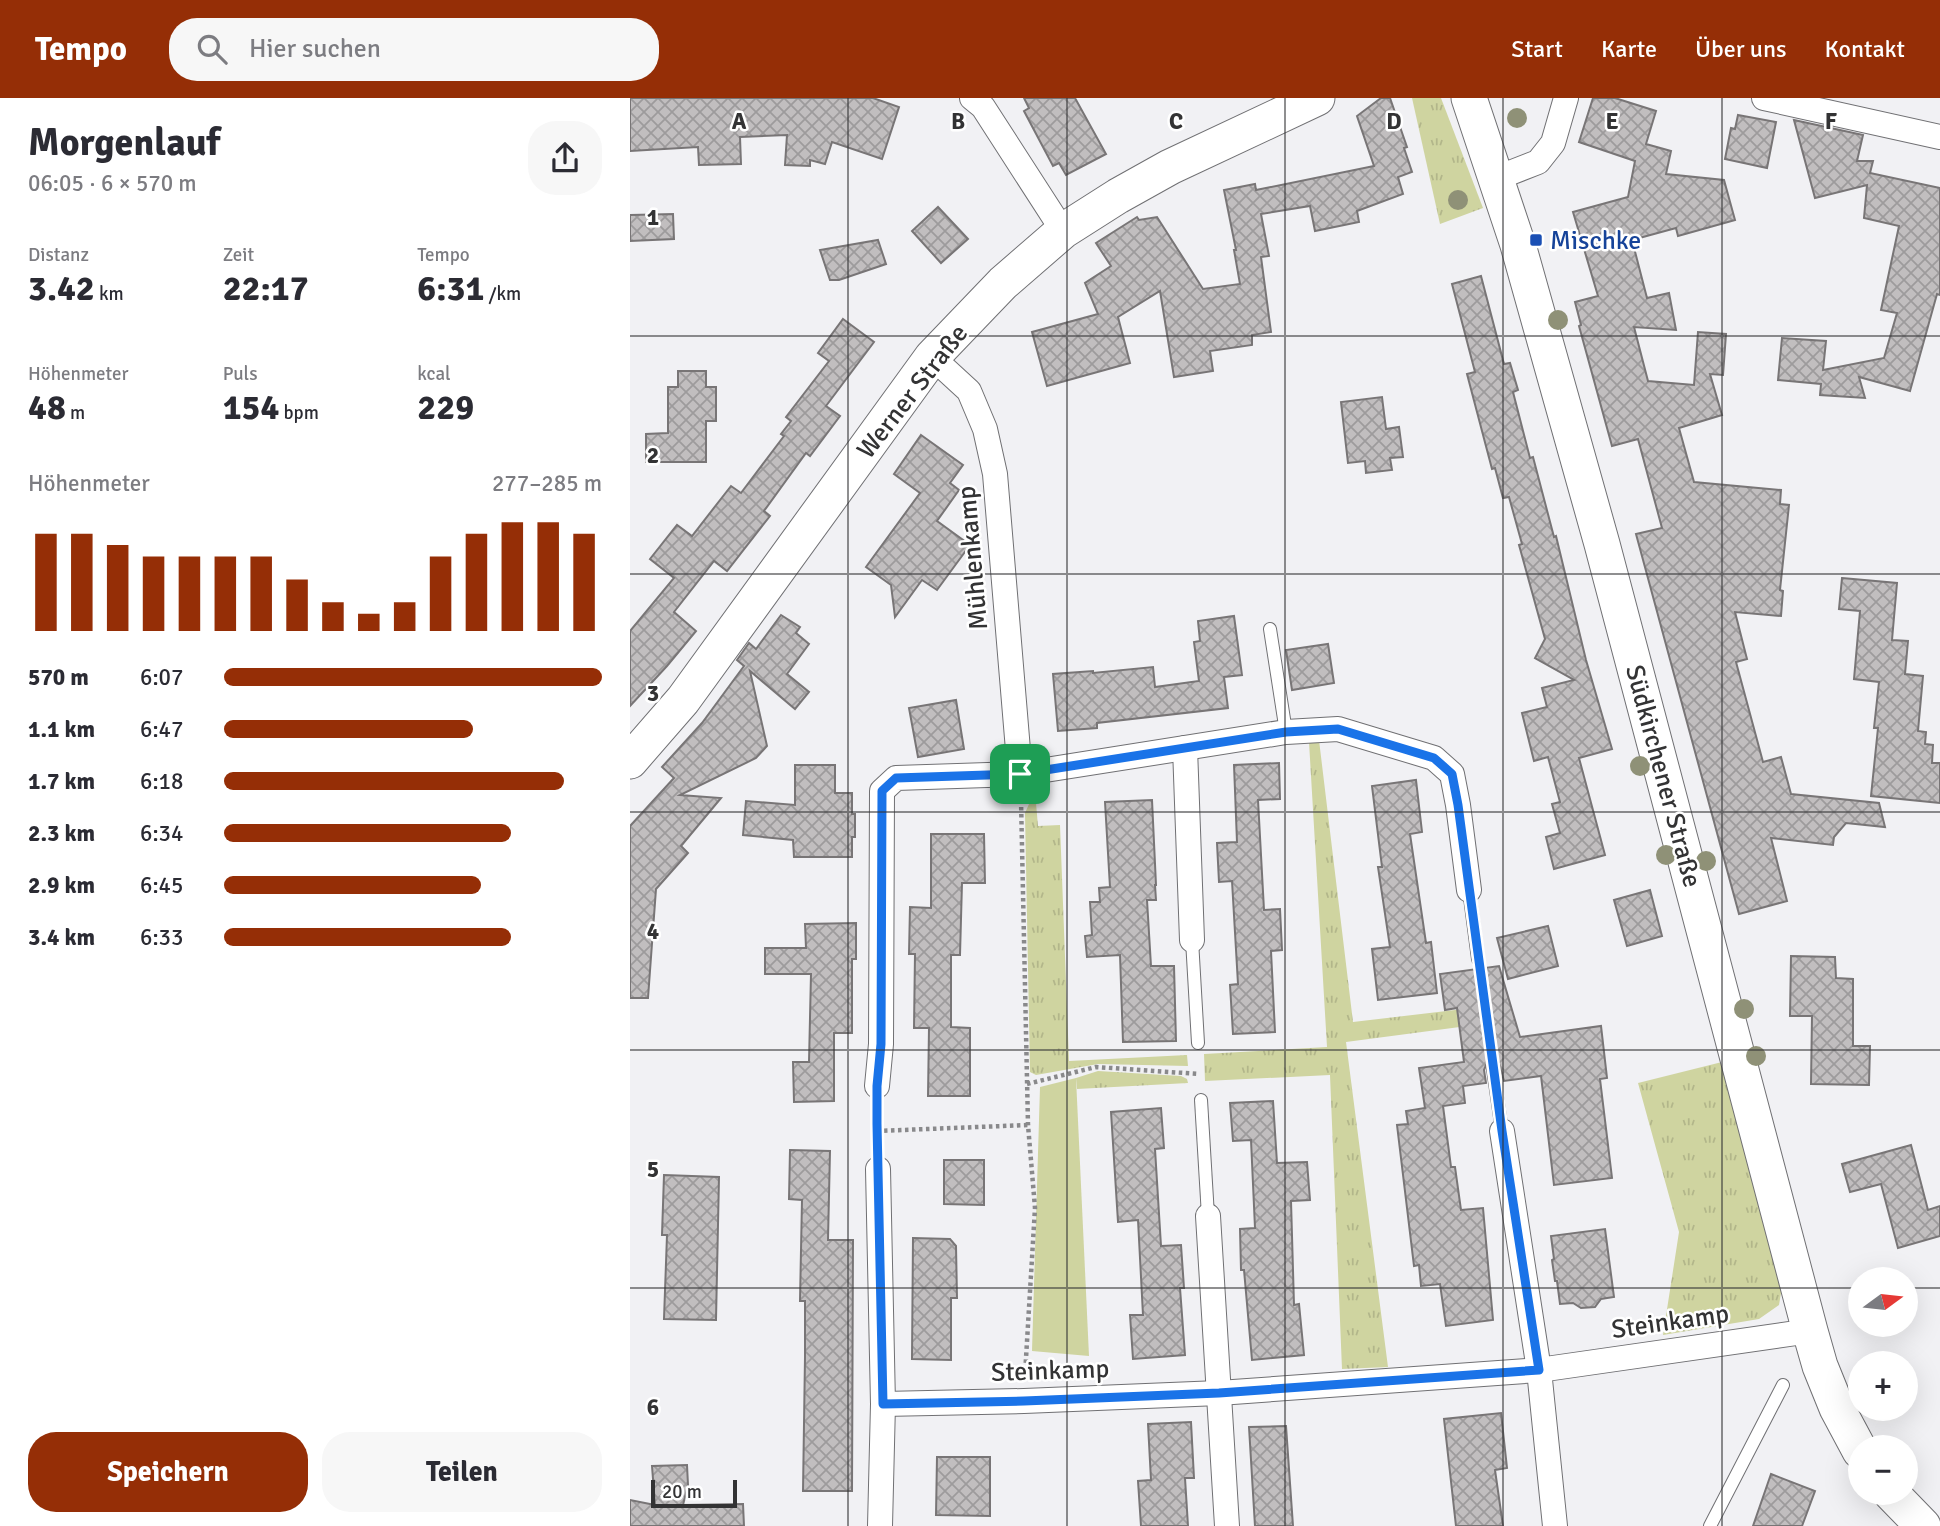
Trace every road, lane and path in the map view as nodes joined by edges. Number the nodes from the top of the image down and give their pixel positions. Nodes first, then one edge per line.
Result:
1 (972, 98) edge
2 (1317, 98) edge
3 (1469, 98) edge
4 (1566, 98) edge
5 (1764, 98) edge
6 (1940, 136) edge
7 (1497, 178) junction
8 (1063, 231) junction
9 (932, 357) junction
10 (1270, 629) dead end
11 (1286, 732) junction
12 (1185, 748) junction
13 (630, 761) edge
14 (1020, 774) junction
15 (1469, 890) joint
16 (1192, 940) joint
17 (1478, 959) joint
18 (1198, 1043) joint
19 (1493, 1069) joint
20 (1027, 1084) junction
21 (877, 1086) joint
22 (1201, 1100) dead end
23 (1028, 1125) junction
24 (877, 1130) junction
25 (1502, 1131) joint
26 (878, 1169) joint
27 (1208, 1216) joint
28 (1810, 1331) junction
29 (1539, 1370) junction
30 (1783, 1385) dead end
31 (1219, 1393) junction
32 (1024, 1401) junction
33 (883, 1404) junction
34 (1851, 1435) edge
35 (1903, 1505) edge
36 (880, 1526) edge
37 (1227, 1526) edge
38 (1555, 1526) edge
39 (1710, 1526) edge
40 (1923, 1526) edge

1 - 8 street
2 - 8 street, Werner Straße
3 - 7 street, Südkirchener Straße
4 - 7 street
5 - 6 street
7 - 28 street, Südkirchener Straße
8 - 9 street, Werner Straße
9 - 13 street, Werner Straße
9 - 14 street, Mühlenkamp
10 - 11 lane
11 - 12 street
11 - 15 street
12 - 14 street
12 - 16 street
14 - 20 path
14 - 21 street
15 - 17 lane
16 - 18 lane
17 - 19 path
18 - 20 path
19 - 25 lane
20 - 23 path
21 - 24 path
22 - 27 lane
23 - 24 path
23 - 32 path
24 - 26 path
25 - 29 street
26 - 33 street
27 - 31 street
28 - 29 street, Steinkamp
28 - 34 street, Südkirchener Straße
29 - 31 street, Steinkamp
29 - 38 street
30 - 39 lane
31 - 32 street, Steinkamp
31 - 37 street
32 - 33 street, Steinkamp
33 - 36 street
35 - 40 street

